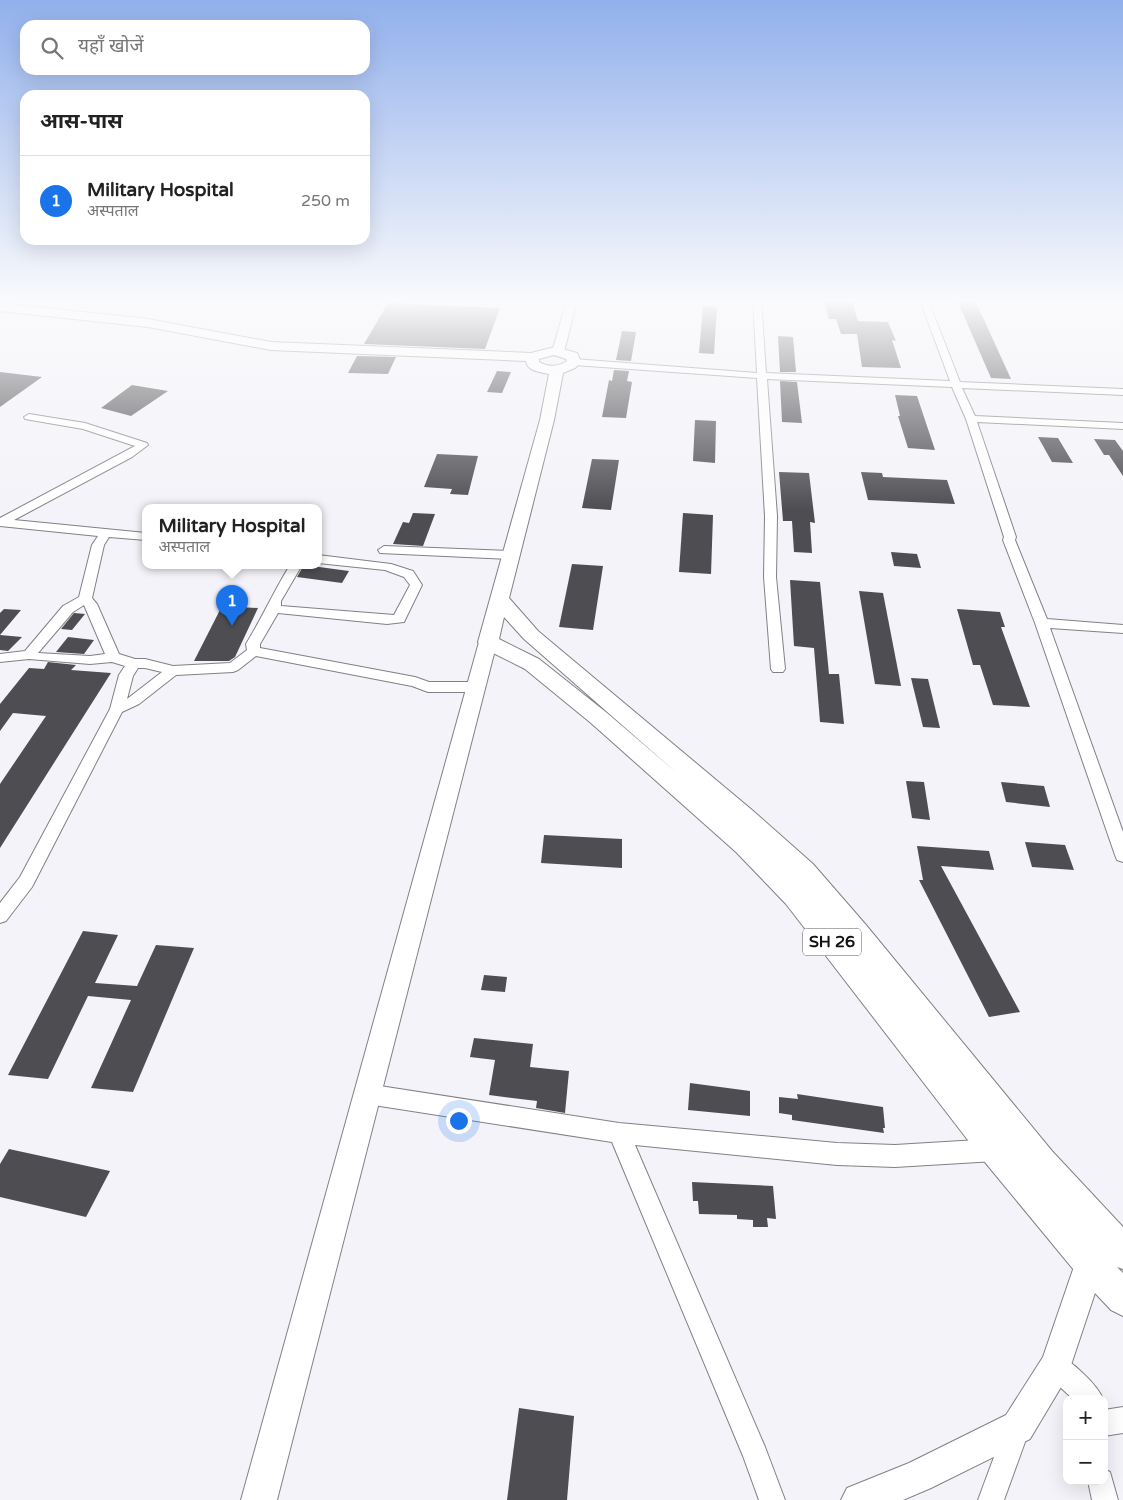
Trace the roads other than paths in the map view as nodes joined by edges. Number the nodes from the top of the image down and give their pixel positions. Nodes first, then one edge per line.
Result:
1 (557, 370) edge
2 (682, 370) edge
3 (763, 370) edge
4 (950, 370) edge
5 (763, 376) junction
6 (956, 385) junction
7 (1123, 392) edge
8 (29, 417) dead end
9 (971, 419) junction
10 (1123, 426) edge
11 (1, 522) edge
12 (106, 532) junction
13 (142, 536) edge
14 (384, 550) dead end
15 (510, 555) junction
16 (322, 559) edge
17 (294, 569) edge
18 (499, 598) junction
19 (86, 599) junction
20 (274, 610) junction
21 (1042, 623) junction
22 (1123, 629) edge
23 (488, 642) junction
24 (254, 651) junction
25 (29, 655) junction
26 (113, 657) junction
27 (0, 658) edge
28 (134, 664) junction
29 (778, 669) dead end
30 (173, 671) junction
31 (476, 687) junction
32 (116, 709) junction
33 (1123, 855) edge
34 (0, 916) edge
35 (367, 1094) junction
36 (619, 1133) junction
37 (995, 1150) junction
38 (1123, 1252) edge
39 (1090, 1263) junction
40 (1123, 1298) edge
41 (1056, 1366) junction
42 (1087, 1395) edge
43 (1018, 1427) junction
44 (1102, 1485) edge
45 (260, 1500) edge
46 (772, 1500) edge
47 (859, 1500) edge
48 (991, 1500) edge
49 (1105, 1500) edge

1 - 15 main road
2 - 5 street
3 - 5 street
4 - 6 street
5 - 6 street
5 - 29 street
6 - 7 street
6 - 9 street
8 - 11 street
9 - 10 street
9 - 21 street
11 - 12 street
12 - 13 street
12 - 19 street
14 - 15 street
15 - 18 main road
16 - 20 street
17 - 20 street
18 - 23 main road
18 - 38 main road
19 - 25 street
19 - 26 street
20 - 24 street
21 - 22 street
21 - 33 street
23 - 31 main road
23 - 37 main road, SH 26
24 - 30 street
24 - 31 street
25 - 26 street
25 - 27 street
26 - 28 street
28 - 30 street
28 - 32 street
30 - 32 street
31 - 35 main road
32 - 34 street
35 - 36 street
35 - 45 main road
36 - 37 street
36 - 46 street
37 - 39 main road, SH 26
39 - 40 main road, SH 26
39 - 41 main road
41 - 42 street
41 - 43 main road
43 - 47 main road
43 - 48 street
44 - 49 street

